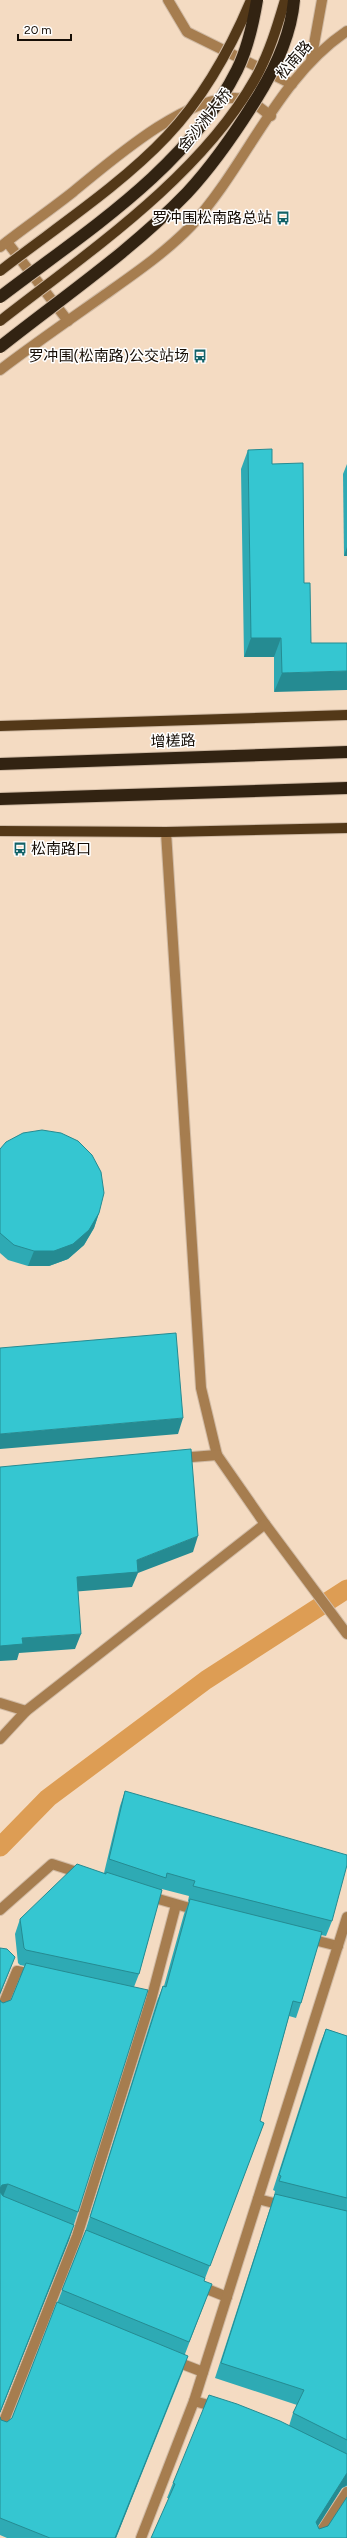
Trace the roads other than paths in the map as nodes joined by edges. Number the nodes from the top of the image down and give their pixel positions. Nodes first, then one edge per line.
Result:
1 (168, 0) edge
2 (251, 0) edge
3 (257, 0) edge
4 (285, 0) edge
5 (294, 0) edge
6 (322, 0) edge
7 (347, 31) edge
8 (312, 61) junction
9 (292, 84) junction
10 (271, 116) junction
11 (3, 244) edge
12 (0, 271) edge
13 (0, 297) edge
14 (0, 321) edge
15 (68, 321) junction
16 (0, 347) edge
17 (0, 370) edge
18 (347, 715) edge
19 (0, 726) edge
20 (347, 752) edge
21 (0, 764) edge
22 (347, 788) edge
23 (0, 799) edge
24 (347, 828) edge
25 (0, 831) edge
26 (166, 832) junction
27 (217, 1455) junction
28 (171, 1459) edge
29 (264, 1524) junction
30 (347, 1634) edge
31 (0, 1703) edge
32 (26, 1711) junction
33 (0, 1739) edge
34 (96, 1878) edge
35 (140, 1893) edge
36 (176, 1905) junction
37 (0, 1910) edge
38 (207, 1913) edge
39 (347, 1917) edge
40 (299, 1936) edge
41 (338, 1946) junction
42 (8, 1962) edge
43 (17, 1971) junction
44 (47, 1977) edge
45 (0, 2012) edge
46 (258, 2199) junction
47 (295, 2208) edge
48 (186, 2281) edge
49 (227, 2296) junction
50 (160, 2356) edge
51 (203, 2372) junction
52 (194, 2401) junction
53 (229, 2411) edge
54 (0, 2431) edge
55 (347, 2492) edge
56 (140, 2538) edge
57 (317, 2538) edge

1 - 9 street
2 - 12 main road, 金沙洲大桥, bridge
3 - 13 highway, bridge
4 - 14 main road, 金沙洲大桥, bridge
5 - 16 highway, bridge
6 - 8 street
7 - 8 street, 松南路
8 - 9 street, 松南路
9 - 10 street, 松南路
10 - 11 street
10 - 15 street, 松南路
11 - 15 street
15 - 17 street, 松南路
18 - 19 main road, 增槎路
20 - 21 highway, 增槎路
22 - 23 highway
24 - 26 main road
25 - 26 main road
26 - 27 street
27 - 28 street
27 - 29 street
29 - 30 street
29 - 32 street
31 - 32 street
32 - 33 street
34 - 37 street
35 - 36 street
36 - 38 street
36 - 54 street
39 - 41 street
40 - 41 street
41 - 46 street
42 - 43 street
43 - 44 street
43 - 45 street
46 - 47 street
46 - 49 street
48 - 49 street
49 - 51 street
50 - 51 street
51 - 52 street
52 - 53 street
52 - 56 street
55 - 57 street

